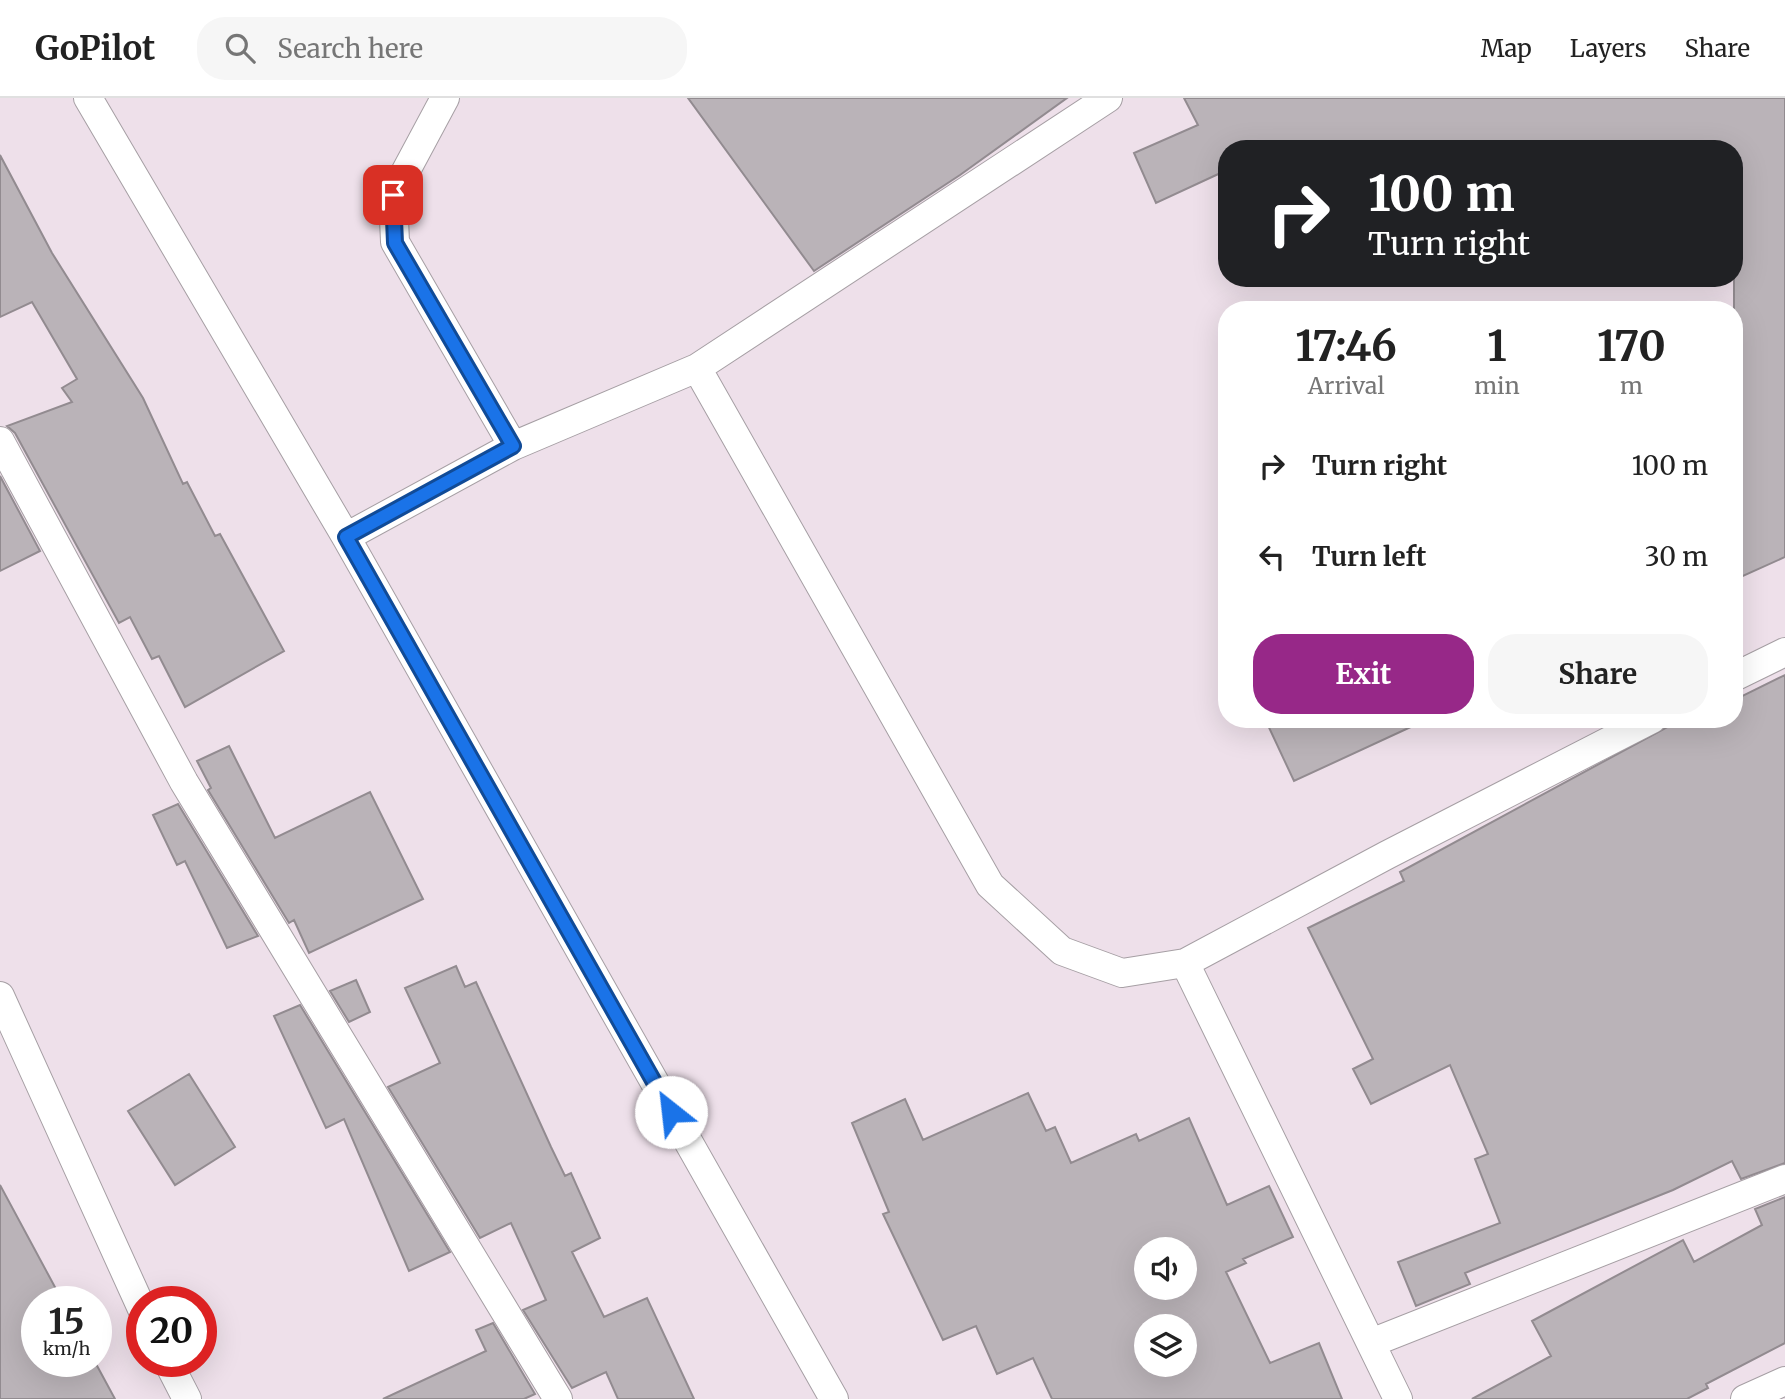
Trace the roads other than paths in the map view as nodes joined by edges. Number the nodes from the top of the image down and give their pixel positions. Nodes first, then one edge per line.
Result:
1 (88, 98) edge
2 (445, 98) edge
3 (1108, 98) edge
4 (697, 368) junction
5 (0, 442) edge
6 (513, 446) junction
7 (346, 537) junction
8 (1785, 652) edge
9 (1743, 673) edge
10 (1634, 728) edge
11 (1185, 963) junction
12 (0, 996) edge
13 (1785, 1179) edge
14 (132, 1286) edge
15 (1371, 1343) junction
16 (176, 1377) edge
17 (1785, 1381) edge
18 (187, 1399) edge
19 (558, 1399) edge
20 (834, 1399) edge
21 (1398, 1399) edge
22 (1745, 1399) edge

1 - 7 lane
2 - 6 lane
3 - 4 lane
4 - 6 lane
4 - 11 lane
5 - 19 lane
6 - 7 lane
7 - 20 lane
8 - 9 lane
10 - 11 lane
11 - 15 lane
12 - 14 lane
13 - 15 lane
15 - 21 lane
16 - 18 lane
17 - 22 lane

